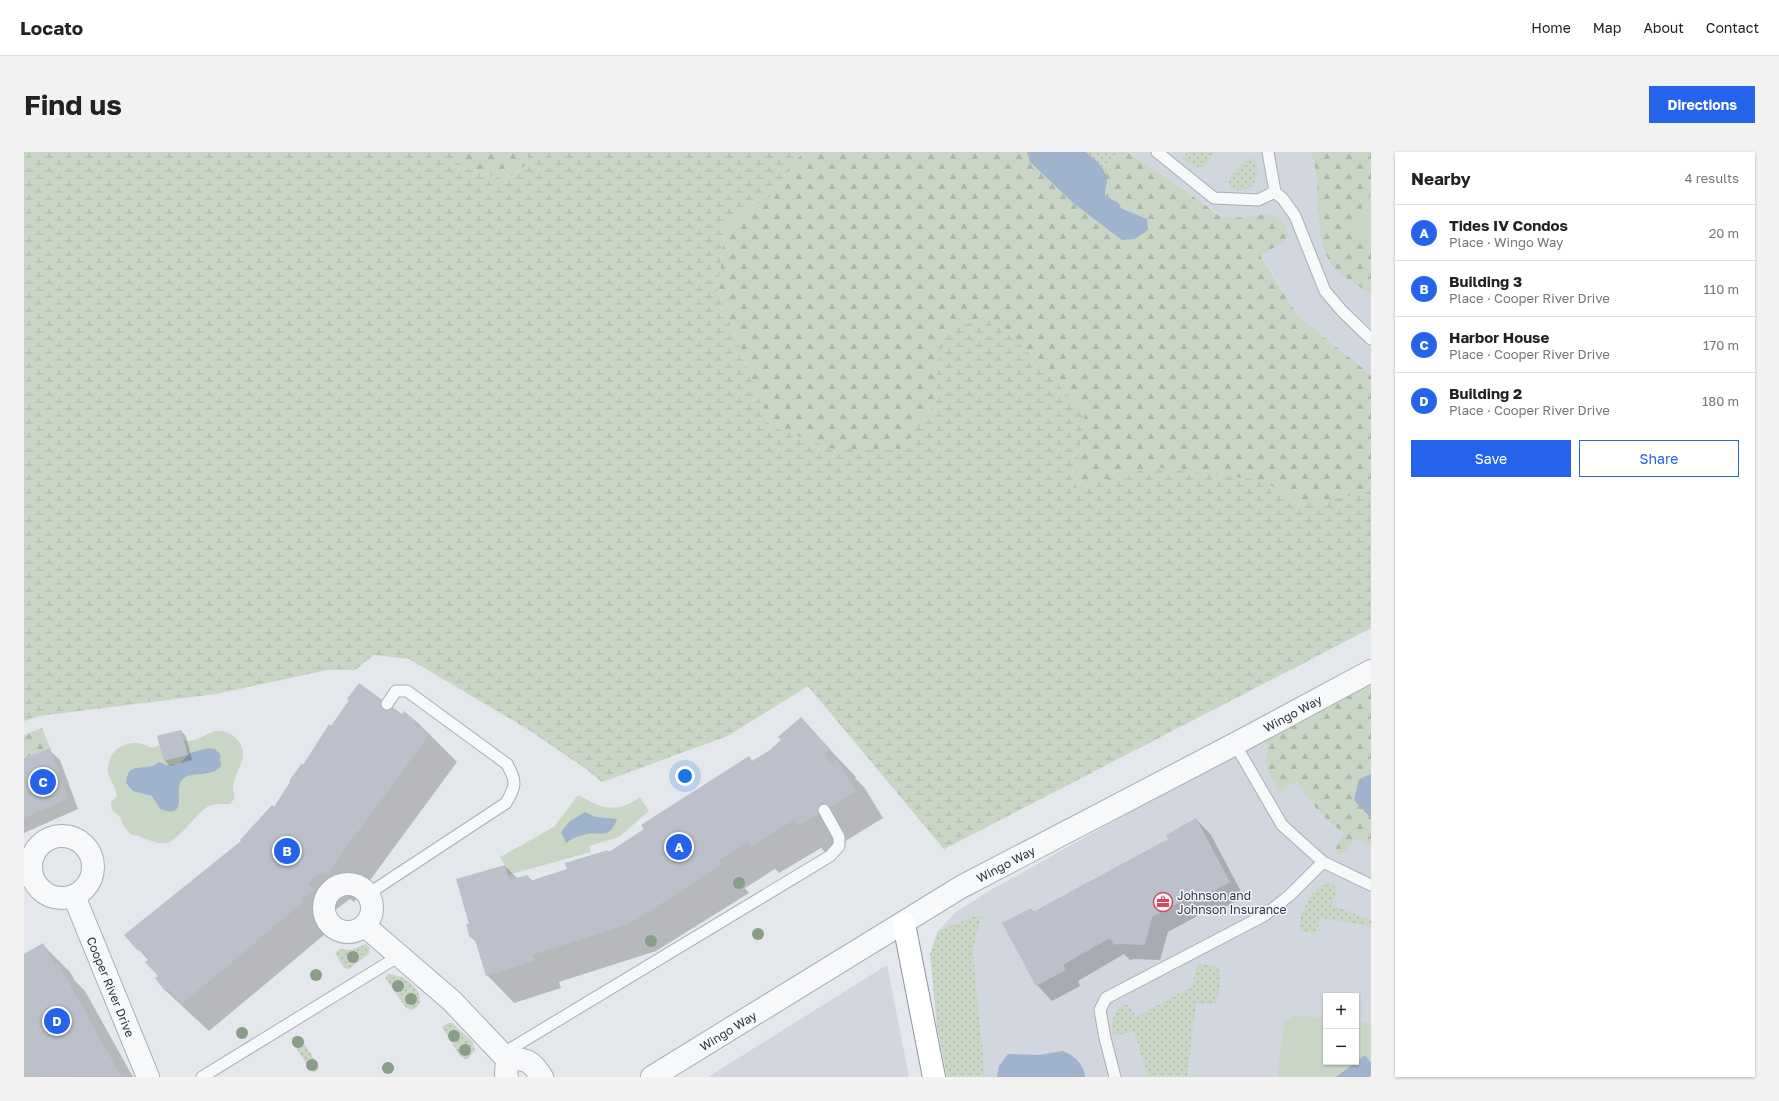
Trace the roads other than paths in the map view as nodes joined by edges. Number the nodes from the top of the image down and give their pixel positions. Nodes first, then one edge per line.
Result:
1 (1157, 152) edge
2 (1268, 152) edge
3 (1275, 192) junction
4 (1371, 340) edge
5 (1371, 671) edge
6 (387, 704) dead end
7 (1236, 744) junction
8 (824, 810) dead end
9 (1323, 862) junction
10 (28, 880) edge
11 (1371, 885) edge
12 (368, 894) junction
13 (74, 896) junction
14 (904, 924) junction
15 (365, 926) junction
16 (399, 956) junction
17 (505, 1063) edge
18 (148, 1077) edge
19 (202, 1077) edge
20 (542, 1077) edge
21 (652, 1077) edge
22 (934, 1077) edge
23 (1115, 1077) edge

1 - 3 lane
2 - 3 lane
3 - 4 lane
5 - 7 street, Wingo Way
6 - 12 lane
7 - 9 lane
7 - 14 street, Wingo Way
8 - 17 lane
9 - 11 lane
9 - 23 lane
10 - 13 street
10 - 13 street
12 - 15 street
12 - 15 street
13 - 18 street, Cooper River Drive
14 - 21 street, Wingo Way
14 - 22 highway
15 - 16 street
16 - 17 street
16 - 19 lane
17 - 20 street

